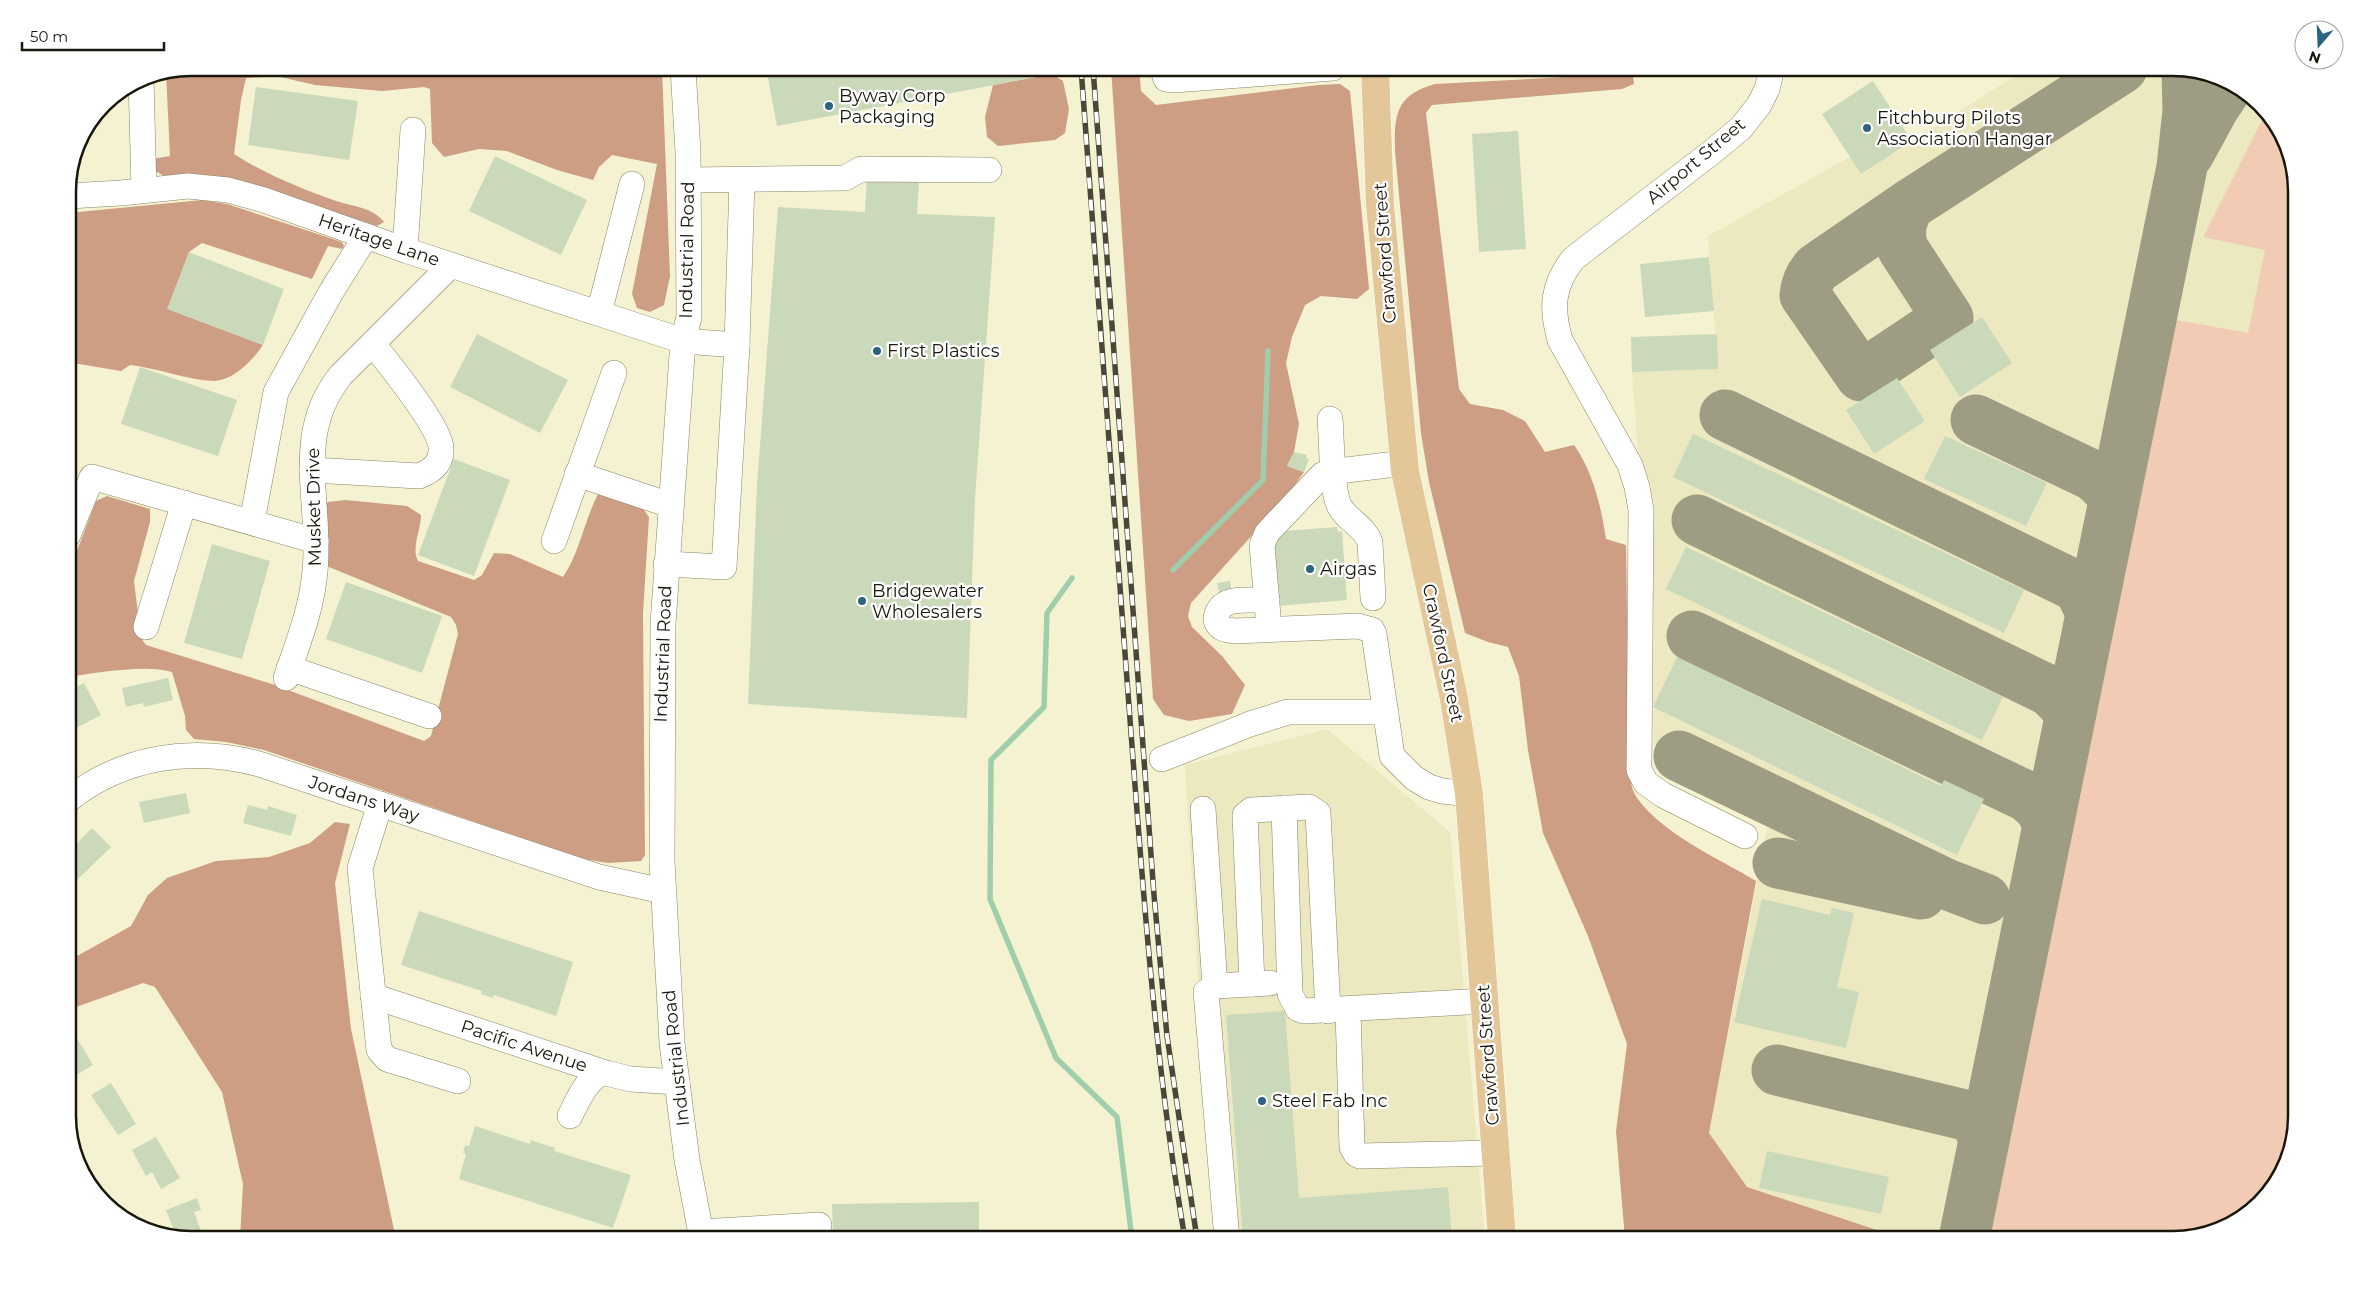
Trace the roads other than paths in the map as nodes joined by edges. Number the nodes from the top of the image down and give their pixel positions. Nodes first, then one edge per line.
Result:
1 (683, 76) edge
2 (1165, 76) edge
3 (1224, 76) edge
4 (1375, 76) edge
5 (1770, 76) edge
6 (140, 88) edge
7 (413, 130) dead end
8 (989, 170) dead end
9 (688, 180) junction
10 (742, 180) junction
11 (632, 184) dead end
12 (144, 190) junction
13 (76, 195) edge
14 (366, 236) junction
15 (405, 250) junction
16 (451, 265) junction
17 (599, 313) junction
18 (683, 341) junction
19 (373, 344) junction
20 (737, 345) junction
21 (614, 373) dead end
22 (1330, 419) dead end
23 (1404, 463) junction
24 (312, 470) junction
25 (1334, 472) junction
26 (577, 474) junction
27 (184, 503) junction
28 (670, 506) junction
29 (76, 516) edge
30 (252, 522) junction
31 (316, 541) junction
32 (554, 542) dead end
33 (666, 564) junction
34 (1373, 598) dead end
35 (1267, 600) junction
36 (146, 627) dead end
37 (1270, 628) junction
38 (1386, 712) junction
39 (429, 716) dead end
40 (1162, 759) dead end
41 (1468, 794) junction
42 (76, 795) edge
43 (380, 804) junction
44 (1284, 808) junction
45 (1203, 809) dead end
46 (1745, 836) dead end
47 (663, 891) junction
48 (1290, 982) junction
49 (1252, 984) junction
50 (1215, 986) junction
51 (373, 996) junction
52 (1485, 1001) junction
53 (1338, 1011) junction
54 (606, 1074) junction
55 (458, 1081) dead end
56 (677, 1082) junction
57 (570, 1116) dead end
58 (1494, 1153) junction
59 (818, 1225) dead end
60 (700, 1231) edge
61 (754, 1231) edge
62 (1226, 1231) edge
63 (1501, 1231) edge

1 - 9 street, Industrial Road
2 - 3 street
4 - 23 main road, Crawford Street
5 - 46 street, Airport Street
6 - 12 street
7 - 15 street
8 - 10 street
9 - 10 street
9 - 18 street, Industrial Road
10 - 20 street
11 - 17 street
12 - 13 street, Heritage Lane
12 - 14 street, Heritage Lane
14 - 15 street, Heritage Lane
14 - 30 street
15 - 16 street, Heritage Lane
16 - 17 street, Heritage Lane
16 - 19 street, Musket Drive
17 - 18 street, Heritage Lane
18 - 20 street, Heritage Lane
18 - 28 street, Industrial Road
19 - 24 street, Musket Drive
19 - 24 street
20 - 33 street
21 - 26 street
22 - 25 street
23 - 25 street
23 - 41 main road, Crawford Street
24 - 31 street, Musket Drive
25 - 34 street
25 - 35 street
26 - 28 street
26 - 32 street
27 - 29 street
27 - 30 street
27 - 36 street
28 - 33 street, Industrial Road
30 - 31 street
31 - 39 street, Musket Drive
33 - 47 street, Industrial Road
35 - 37 street
35 - 37 street
37 - 38 street
38 - 40 street
38 - 41 street
41 - 52 main road, Crawford Street
42 - 43 street, Jordans Way
43 - 47 street, Jordans Way
43 - 51 street
44 - 48 street
44 - 49 street
44 - 53 street
45 - 50 street
47 - 56 street, Industrial Road
48 - 49 street
48 - 53 street
49 - 50 street
50 - 62 street
51 - 54 street, Pacific Avenue
51 - 55 street
52 - 53 street
52 - 58 main road, Crawford Street
53 - 58 street
54 - 56 street, Pacific Avenue
54 - 57 street
56 - 60 street, Industrial Road
58 - 63 main road, Crawford Street
59 - 61 street

